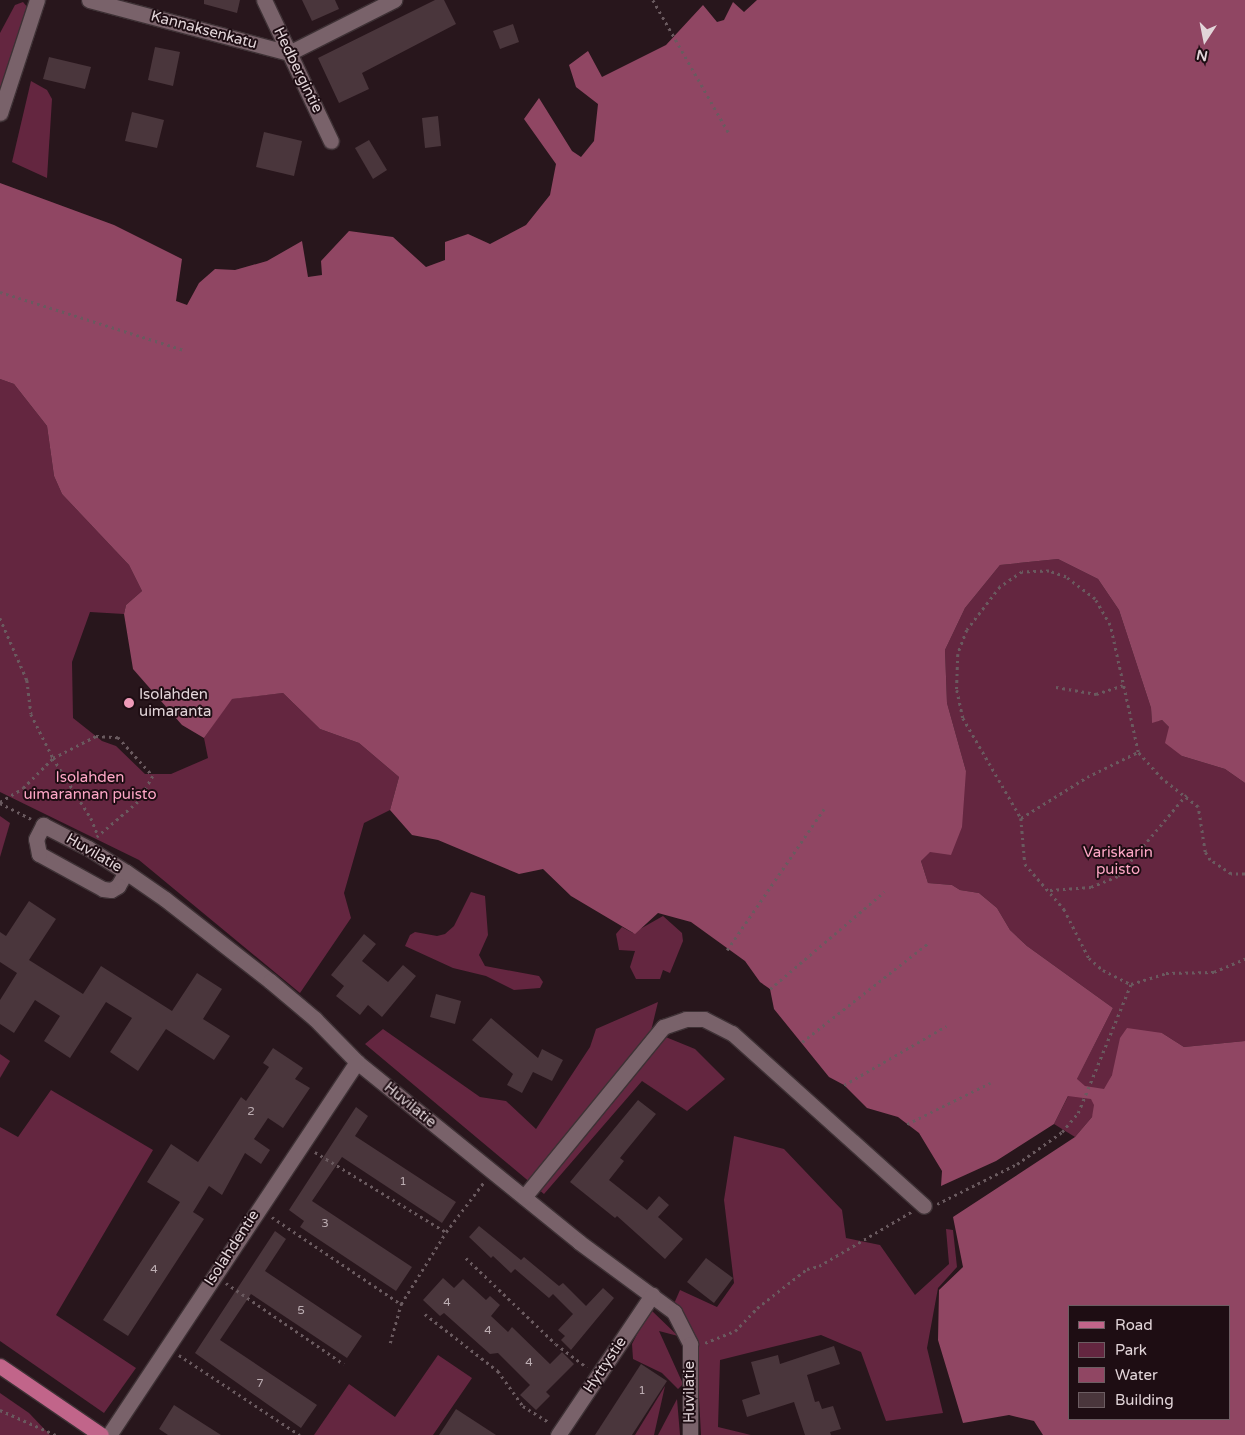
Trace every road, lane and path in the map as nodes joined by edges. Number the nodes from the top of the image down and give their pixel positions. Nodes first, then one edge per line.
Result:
1 (37, 0) edge
2 (90, 0) edge
3 (264, 0) edge
4 (394, 0) edge
5 (653, 0) edge
6 (289, 52) junction
7 (0, 113) edge
8 (730, 135) dead end
9 (332, 141) dead end
10 (0, 292) edge
11 (184, 350) dead end
12 (0, 618) edge
13 (1122, 685) junction
14 (1056, 688) dead end
15 (1138, 752) junction
16 (52, 758) junction
17 (1186, 795) junction
18 (0, 803) edge
19 (824, 809) dead end
20 (1021, 818) junction
21 (43, 825) junction
22 (126, 872) junction
23 (1245, 874) edge
24 (1050, 890) junction
25 (884, 892) dead end
26 (927, 944) dead end
27 (727, 950) dead end
28 (1245, 959) edge
29 (1131, 984) junction
30 (770, 988) dead end
31 (946, 1026) dead end
32 (802, 1042) dead end
33 (356, 1062) junction
34 (990, 1083) dead end
35 (844, 1085) dead end
36 (907, 1124) dead end
37 (301, 1143) junction
38 (492, 1171) junction
39 (524, 1197) junction
40 (924, 1206) junction
41 (258, 1208) junction
42 (446, 1232) junction
43 (466, 1258) dead end
44 (214, 1276) junction
45 (652, 1295) junction
46 (401, 1304) junction
47 (426, 1314) dead end
48 (390, 1343) dead end
49 (690, 1344) junction
50 (167, 1347) junction
51 (344, 1364) dead end
52 (0, 1366) edge
53 (599, 1375) junction
54 (0, 1410) edge
55 (559, 1432) edge
56 (56, 1435) edge
57 (101, 1435) edge
58 (109, 1435) edge
59 (300, 1435) edge
60 (690, 1435) edge

1 - 7 street
2 - 6 street, Kannaksenkatu
3 - 6 street, Hedbergintie
4 - 6 street
5 - 8 path
6 - 9 street, Hedbergintie
10 - 11 path
12 - 16 path
13 - 14 path
13 - 15 path
13 - 20 path
15 - 17 path
15 - 20 path
16 - 16 path
16 - 18 path
17 - 23 path
17 - 24 path
18 - 21 path
19 - 27 path
20 - 24 path
21 - 22 street, Huvilatie
21 - 22 street
22 - 33 street, Huvilatie
24 - 29 path
25 - 30 path
26 - 32 path
28 - 29 path
29 - 40 path
31 - 35 path
33 - 37 street, Isolahdentie
33 - 38 street, Huvilatie
34 - 36 path
37 - 41 street, Isolahdentie
37 - 42 path
38 - 39 street, Huvilatie
38 - 42 path
39 - 40 street
39 - 45 street, Huvilatie
40 - 49 path
41 - 44 street, Isolahdentie
41 - 46 path
42 - 46 path
43 - 53 path
44 - 50 street, Isolahdentie
44 - 51 path
45 - 49 street, Huvilatie
45 - 53 street, Hyttystie
46 - 48 path
47 - 55 path
49 - 60 street, Huvilatie
50 - 58 street, Isolahdentie
50 - 59 path
52 - 57 main road
53 - 55 street, Hyttystie
54 - 56 path

